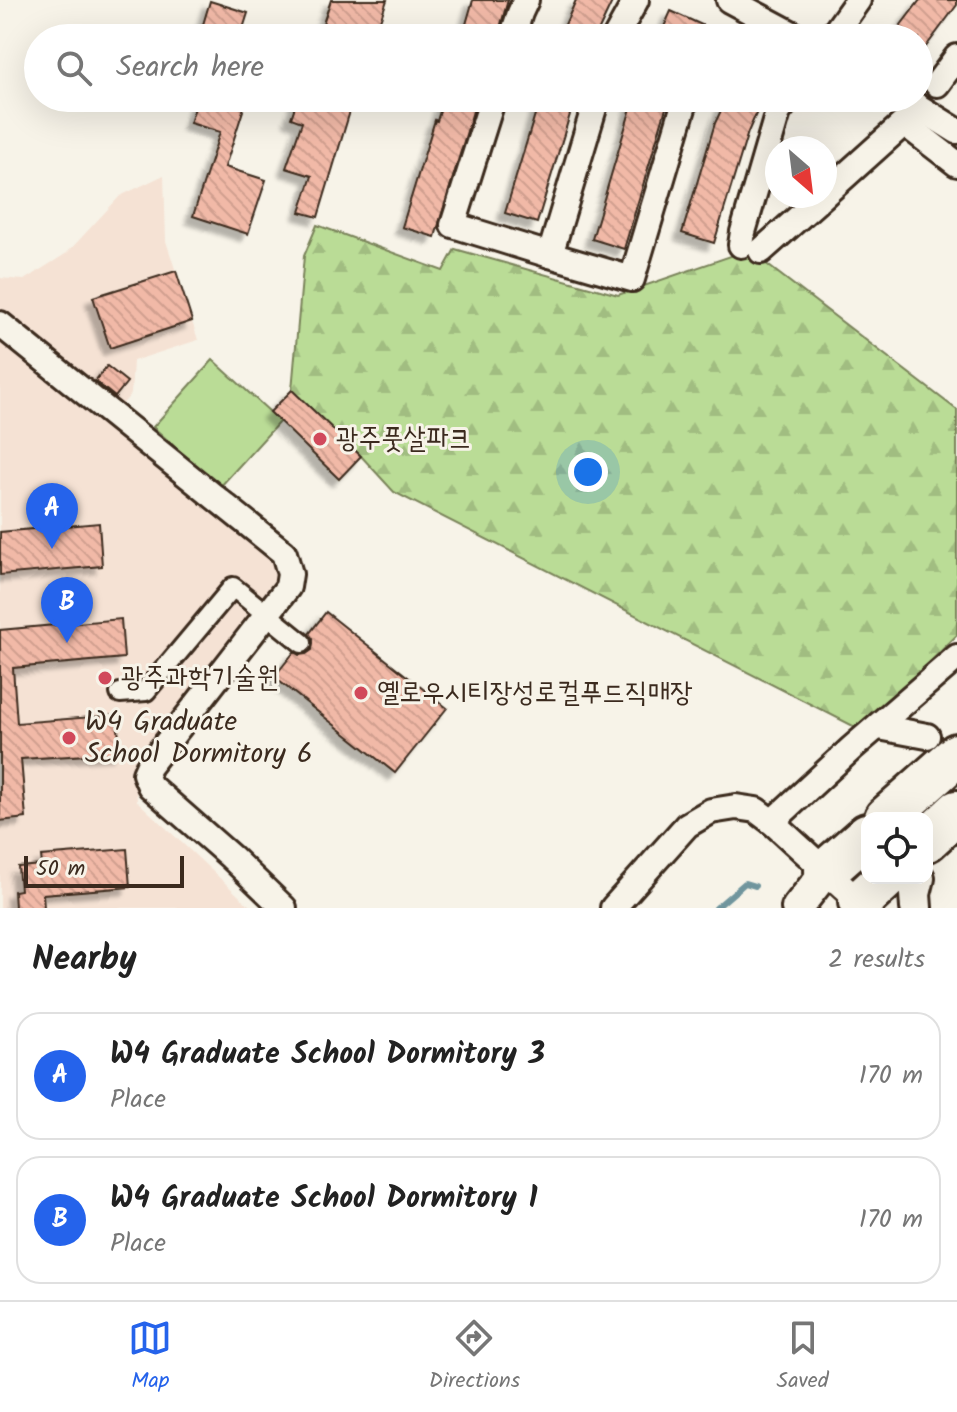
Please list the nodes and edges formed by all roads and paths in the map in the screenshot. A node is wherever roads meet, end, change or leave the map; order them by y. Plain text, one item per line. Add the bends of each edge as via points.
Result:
1 (526, 0) edge
2 (636, 0) edge
3 (729, 0) edge
4 (858, 0) edge
5 (516, 24) edge
6 (623, 24) edge
7 (774, 24) edge
8 (841, 24) edge
9 (957, 57) edge
10 (937, 84) dead end
11 (489, 112) edge
12 (593, 112) edge
13 (682, 112) edge
14 (778, 112) edge
15 (926, 112) edge
16 (957, 131) edge
17 (771, 136) edge
18 (765, 157) edge
19 (957, 164) edge
20 (837, 183) edge
21 (806, 208) edge
22 (550, 255) junction
23 (0, 324) edge
24 (266, 614) junction
25 (302, 643) dead end
26 (957, 657) edge
27 (120, 693) dead end
28 (879, 727) junction
29 (942, 746) edge
30 (891, 812) edge
31 (772, 822) junction
32 (861, 840) edge
33 (826, 871) junction
34 (918, 884) edge
35 (867, 899) edge
36 (284, 908) edge
37 (613, 908) edge
38 (797, 908) edge
39 (916, 908) edge

1 - 5 street
2 - 6 street
3 - 7 street
4 - 8 street
9 - 10 street
11 - 22 street via 453,225
12 - 22 street
13 - 22 street via 632,279
14 - 17 street
15 - 16 street
18 - 21 street via 743,232 751,248
19 - 20 street via 904,123
23 - 24 street via 280,547 290,580
24 - 25 street
24 - 27 street via 233,587 146,691
24 - 36 street via 145,774 150,786
26 - 28 street
28 - 29 street
28 - 31 street
29 - 30 highway
31 - 33 street
31 - 37 street via 756,810 711,811 687,825
32 - 33 highway
33 - 35 street
33 - 38 street
34 - 39 street

